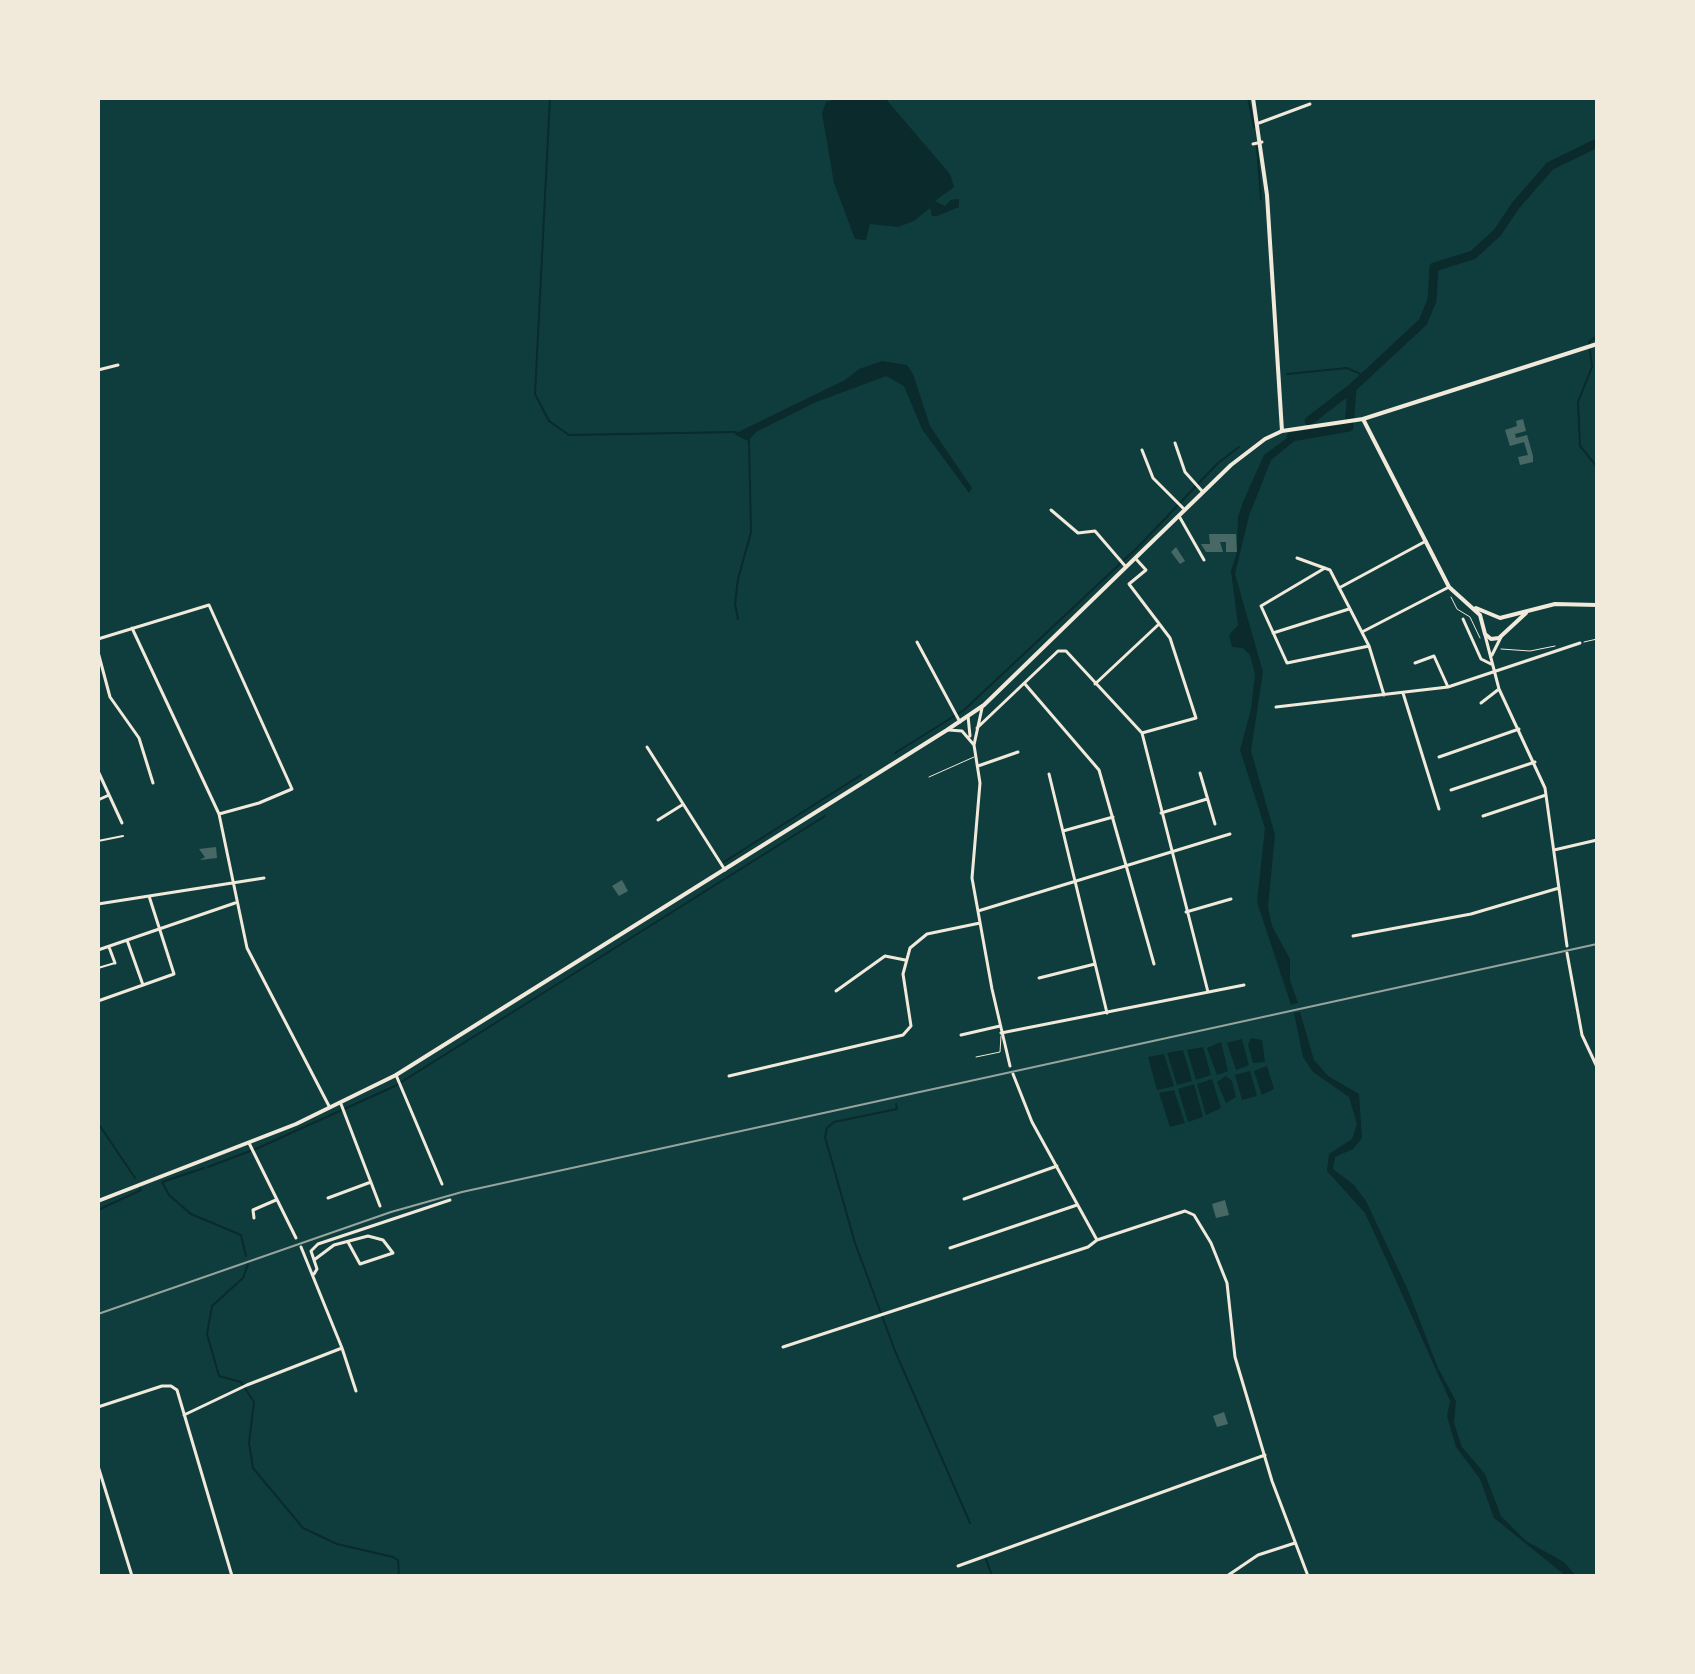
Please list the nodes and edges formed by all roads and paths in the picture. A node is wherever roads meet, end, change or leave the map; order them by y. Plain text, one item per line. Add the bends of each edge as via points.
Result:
1 (1253, 98) edge
2 (1310, 104) dead end
3 (1259, 123) junction
4 (1262, 142) junction
5 (1253, 144) dead end
6 (1592, 346) edge
7 (118, 365) dead end
8 (98, 370) edge
9 (1363, 419) junction
10 (1282, 431) junction
11 (1175, 443) dead end
12 (1142, 450) dead end
13 (1204, 492) junction
14 (1181, 505) junction
15 (1051, 510) dead end
16 (1179, 516) junction
17 (1426, 541) junction
18 (1297, 558) dead end
19 (1137, 560) junction
20 (1204, 560) dead end
21 (1124, 565) junction
22 (1325, 568) junction
23 (1449, 587) junction
24 (1339, 588) junction
25 (1597, 605) edge
26 (1469, 606) junction
27 (1349, 609) junction
28 (1526, 613) junction
29 (1499, 618) junction
30 (1463, 619) dead end
31 (1158, 625) junction
32 (132, 628) junction
33 (1484, 630) junction
34 (1362, 632) junction
35 (1272, 633) junction
36 (1503, 635) junction
37 (98, 639) edge
38 (1597, 639) edge
39 (917, 642) dead end
40 (1580, 643) joint
41 (1369, 646) junction
42 (1558, 647) dead end
43 (1498, 649) dead end
44 (98, 652) edge
45 (1492, 655) junction
46 (1415, 663) dead end
47 (1492, 664) junction
48 (1494, 672) junction
49 (1023, 682) junction
50 (1095, 684) junction
51 (1448, 687) junction
52 (1499, 689) junction
53 (1403, 693) junction
54 (1384, 695) junction
55 (1481, 703) dead end
56 (984, 705) junction
57 (1276, 707) dead end
58 (968, 716) junction
59 (957, 717) junction
60 (977, 728) junction
61 (1519, 729) junction
62 (947, 730) junction
63 (1142, 733) junction
64 (973, 743) junction
65 (647, 747) dead end
66 (1018, 752) dead end
67 (977, 756) junction
68 (1439, 757) dead end
69 (1535, 762) junction
70 (978, 766) junction
71 (98, 771) edge
72 (1200, 773) dead end
73 (1049, 774) dead end
74 (929, 777) dead end
75 (153, 783) dead end
76 (1451, 790) dead end
77 (109, 795) junction
78 (1546, 795) junction
79 (1207, 799) junction
80 (98, 800) edge
81 (682, 805) junction
82 (1439, 809) dead end
83 (1161, 813) junction
84 (219, 814) junction
85 (1114, 816) junction
86 (1483, 816) dead end
87 (658, 820) dead end
88 (122, 823) dead end
89 (1215, 824) dead end
90 (1063, 831) junction
91 (1230, 834) dead end
92 (123, 836) dead end
93 (1597, 840) edge
94 (98, 841) edge
95 (1554, 850) junction
96 (1170, 852) junction
97 (1128, 865) junction
98 (725, 870) junction
99 (264, 878) dead end
100 (232, 881) junction
101 (1074, 882) junction
102 (1559, 888) junction
103 (149, 896) junction
104 (1231, 899) dead end
105 (236, 903) junction
106 (98, 904) edge
107 (978, 911) junction
108 (1186, 912) junction
109 (980, 923) junction
110 (159, 929) junction
111 (1353, 936) dead end
112 (127, 939) junction
113 (109, 946) junction
114 (1567, 946) dead end
115 (99, 948) edge
116 (1567, 953) dead end
117 (905, 960) junction
118 (115, 963) joint
119 (1095, 964) junction
120 (1154, 964) dead end
121 (98, 968) edge
122 (1039, 978) dead end
123 (143, 985) junction
124 (1244, 985) dead end
125 (836, 991) dead end
126 (1208, 992) junction
127 (98, 1001) edge
128 (1107, 1013) junction
129 (1000, 1026) junction
130 (1004, 1033) junction
131 (961, 1035) dead end
132 (976, 1057) dead end
133 (1010, 1066) dead end
134 (1597, 1067) edge
135 (1013, 1074) dead end
136 (729, 1076) dead end
137 (397, 1077) junction
138 (342, 1106) junction
139 (331, 1109) junction
140 (250, 1146) junction
141 (1057, 1166) junction
142 (371, 1182) junction
143 (442, 1184) dead end
144 (328, 1198) dead end
145 (964, 1199) dead end
146 (276, 1200) junction
147 (450, 1200) dead end
148 (98, 1201) edge
149 (1077, 1205) junction
150 (380, 1206) dead end
151 (254, 1218) dead end
152 (296, 1238) dead end
153 (1097, 1240) junction
154 (348, 1242) junction
155 (301, 1247) dead end
156 (950, 1248) dead end
157 (314, 1260) junction
158 (314, 1274) junction
159 (783, 1347) dead end
160 (342, 1348) junction
161 (356, 1391) dead end
162 (98, 1407) edge
163 (184, 1415) junction
164 (1265, 1455) junction
165 (98, 1466) edge
166 (1297, 1543) junction
167 (958, 1566) dead end
168 (132, 1576) edge
169 (232, 1576) edge
170 (1227, 1576) edge
171 (1308, 1576) edge

1 - 3 main road
2 - 3 street
3 - 4 main road
4 - 5 street
4 - 10 main road
6 - 9 main road
7 - 8 street
9 - 10 main road
9 - 17 main road
10 - 13 main road via 1248,451
11 - 13 street via 1185,472
12 - 14 street via 1153,478
13 - 14 main road
14 - 16 main road
15 - 21 street via 1078,533 1095,531
16 - 19 main road
16 - 20 street
17 - 23 main road
17 - 24 street
18 - 22 street
19 - 21 main road
19 - 31 street via 1146,570 1129,584
21 - 56 main road
22 - 24 street
22 - 35 street via 1261,606
23 - 26 main road
23 - 34 street
24 - 27 street
25 - 28 main road via 1571,602
26 - 29 main road
26 - 33 main road via 1480,615
27 - 34 street
27 - 35 street
28 - 29 main road
28 - 36 main road
29 - 33 main road via 1489,618
29 - 36 main road via 1505,623
30 - 47 street via 1481,659
31 - 50 street
31 - 63 street via 1170,638 1196,718
32 - 37 street
32 - 84 street
32 - 84 street via 209,605 292,789
33 - 36 main road via 1495,639
33 - 45 street
34 - 41 street
35 - 41 street via 1287,663
36 - 45 street
38 - 40 path
39 - 59 street
40 - 48 street
41 - 54 street
42 - 43 path
44 - 75 street via 110,697 139,738
45 - 47 street
46 - 51 street via 1434,656
47 - 48 street
48 - 51 street
48 - 52 street
49 - 50 street via 1058,651 1066,651
49 - 60 street
49 - 85 street via 1095,763
50 - 63 street
51 - 53 street
52 - 55 street
52 - 61 street
53 - 54 street
53 - 82 street
54 - 57 street
56 - 58 main road
56 - 60 street
58 - 59 main road
58 - 60 street
58 - 64 street
59 - 62 main road
60 - 64 street
61 - 68 street
61 - 69 street
62 - 64 street via 962,731
62 - 98 main road
63 - 83 street
64 - 67 street
65 - 81 street
66 - 70 street
67 - 70 street
67 - 74 lane
69 - 76 street
69 - 78 street
70 - 107 street via 972,878
71 - 77 street
72 - 79 street
73 - 90 street
77 - 80 street
77 - 88 street
78 - 86 street
78 - 95 street
79 - 83 street
79 - 89 street
81 - 87 street
81 - 98 street
83 - 96 street
84 - 100 street
85 - 90 street
85 - 97 street
90 - 101 street
91 - 96 street
92 - 94 street
93 - 95 street
95 - 102 street
96 - 97 street
96 - 108 street
97 - 101 street
97 - 120 street
98 - 137 main road
99 - 100 street
100 - 103 street
100 - 105 street
101 - 107 street
101 - 119 street
102 - 111 street via 1471,914
102 - 114 street
103 - 106 street
103 - 110 street
104 - 108 street
105 - 110 street
105 - 139 street via 247,948
107 - 109 street
108 - 126 street
109 - 117 street via 927,934
109 - 129 street
110 - 112 street
110 - 123 street via 174,974
112 - 113 street
112 - 123 street
113 - 115 street
113 - 118 street
116 - 134 street via 1582,1035
117 - 125 street via 885,956
117 - 136 street via 903,989 911,1026 903,1035
118 - 121 street
119 - 122 street
119 - 128 street
123 - 127 street
124 - 126 street
126 - 128 street
128 - 130 street
129 - 130 street
129 - 131 street
130 - 132 lane via 1000,1052
130 - 133 street
135 - 141 street
137 - 138 main road
137 - 143 street
138 - 139 main road
138 - 142 street
139 - 140 main road
140 - 146 street
140 - 148 main road
141 - 145 street
141 - 149 street
142 - 144 street
142 - 150 street
146 - 151 street via 253,1210
146 - 152 street
147 - 157 street via 318,1244 311,1251
149 - 153 street
149 - 156 street
153 - 159 street
153 - 164 street via 1178,1212 1194,1215 1227,1283 1235,1357
154 - 154 street via 377,1237 393,1253 360,1264
154 - 157 street via 325,1249
155 - 158 street
157 - 158 street
158 - 160 street
160 - 161 street
160 - 163 street
162 - 163 street via 171,1386
163 - 169 street
164 - 166 street
164 - 167 street
165 - 168 street
166 - 170 street via 1258,1555
166 - 171 street

